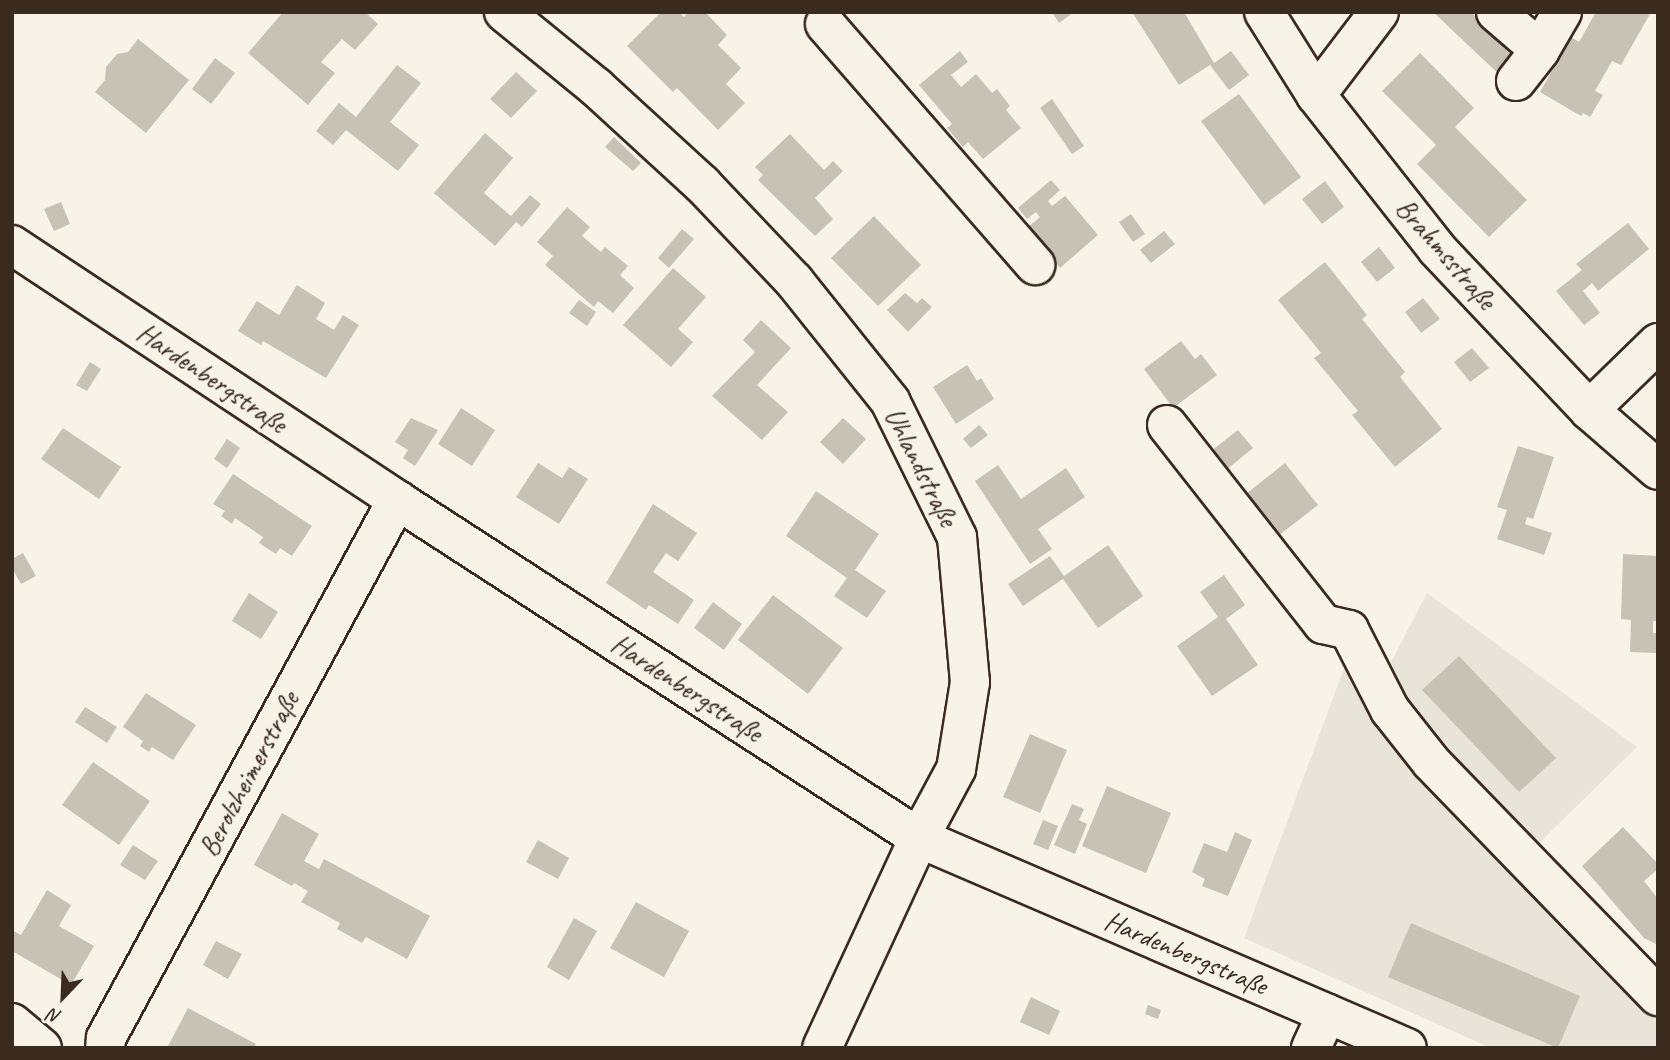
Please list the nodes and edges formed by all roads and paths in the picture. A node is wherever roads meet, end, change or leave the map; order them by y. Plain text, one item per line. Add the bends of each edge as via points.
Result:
1 (504, 12) edge
2 (1264, 12) edge
3 (1379, 12) edge
4 (1496, 12) edge
5 (1562, 12) edge
6 (823, 16) edge
7 (1540, 50) junction
8 (1516, 81) dead end
9 (1316, 95) junction
10 (12, 245) edge
11 (1035, 265) dead end
12 (1658, 343) edge
13 (1589, 411) junction
14 (1167, 425) dead end
15 (1658, 470) edge
16 (397, 500) junction
17 (919, 838) junction
18 (1658, 996) edge
19 (1327, 1013) junction
20 (12, 1023) edge
21 (42, 1048) edge
22 (105, 1048) edge
23 (822, 1048) edge
24 (1311, 1048) edge
25 (1407, 1048) edge

1 - 17 street, Uhlandstraße via 596,87 702,184 794,281 890,401 957,537 971,682 956,769
2 - 9 street, Brahmsstraße
3 - 9 street
4 - 7 street
5 - 7 street
6 - 11 street
7 - 8 street
9 - 13 street, Brahmsstraße via 1437,249
10 - 16 street, Hardenbergstraße
12 - 13 street
13 - 15 street, Brahmsstraße
14 - 18 street via 1323,624 1349,630 1390,710 1431,762
16 - 17 street, Hardenbergstraße
16 - 22 street, Berolzheimerstraße via 106,1038
17 - 19 street, Hardenbergstraße
17 - 23 street, Uhlandstraße
19 - 24 street
19 - 25 street, Hardenbergstraße
20 - 21 street

